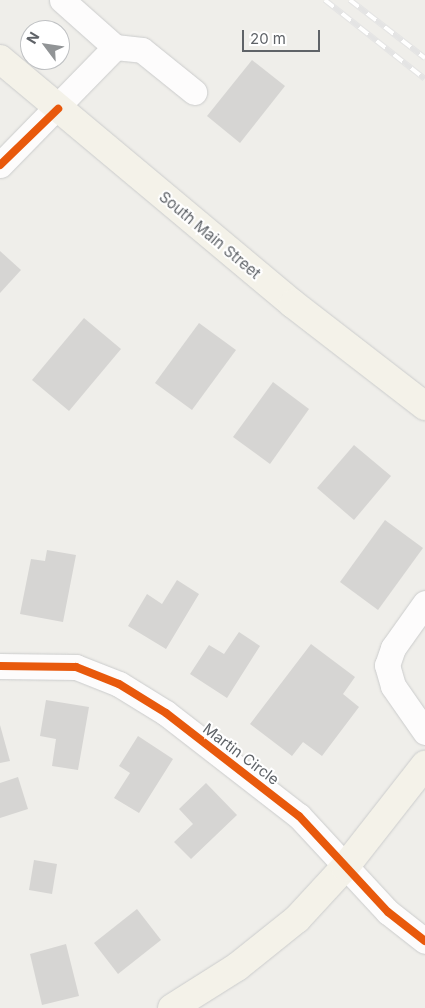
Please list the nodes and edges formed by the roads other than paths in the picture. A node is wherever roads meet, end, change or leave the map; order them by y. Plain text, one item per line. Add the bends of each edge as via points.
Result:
1 (62, 0) edge
2 (115, 47) junction
3 (0, 59) edge
4 (194, 92) dead end
5 (58, 109) junction
6 (0, 165) edge
7 (425, 406) edge
8 (425, 603) edge
9 (0, 666) edge
10 (425, 732) edge
11 (425, 765) edge
12 (345, 867) junction
13 (425, 940) edge
14 (172, 1008) edge

1 - 2 street
2 - 4 street via 142,50
2 - 5 street
3 - 5 main road, South Main Street
5 - 6 street
5 - 7 main road, South Main Street via 293,304
8 - 10 street via 393,648 387,665 393,686
9 - 12 street, Martin Circle via 76,667 119,684 166,713 299,816
11 - 12 main road
12 - 13 street, Martin Circle via 388,912
12 - 14 main road via 297,919 237,967

